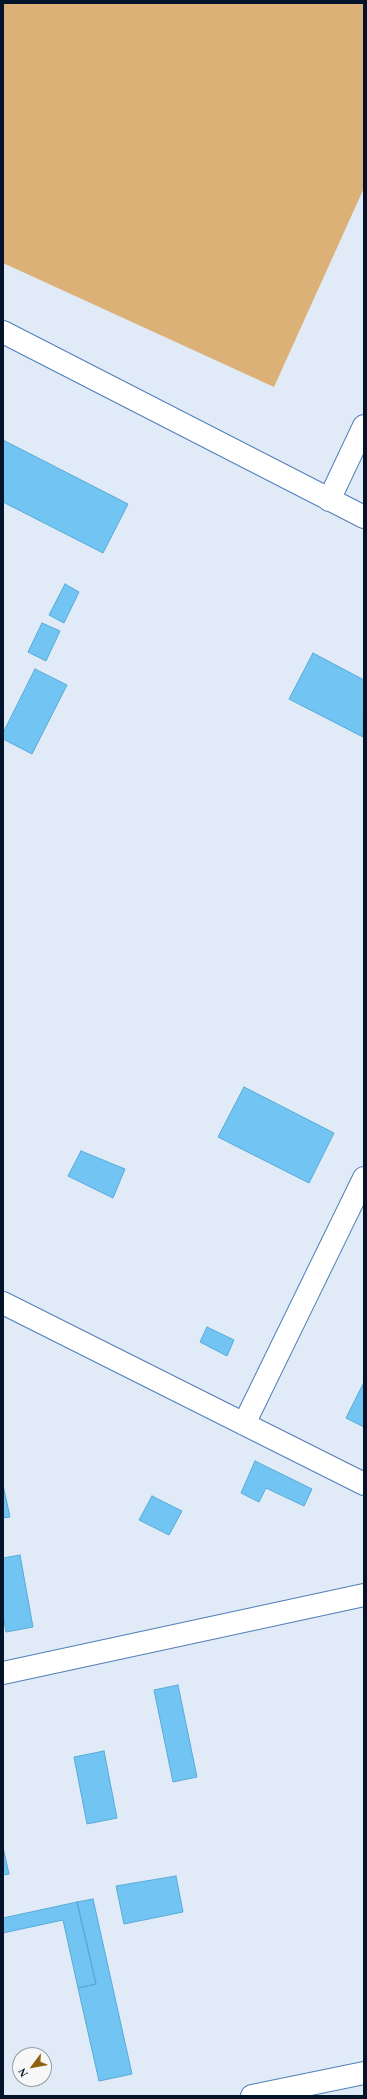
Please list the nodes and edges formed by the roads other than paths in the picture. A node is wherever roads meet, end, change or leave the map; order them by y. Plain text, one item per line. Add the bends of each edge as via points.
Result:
1 (3, 332) edge
2 (364, 426) edge
3 (330, 500) junction
4 (364, 517) edge
5 (364, 1178) edge
6 (3, 1302) edge
7 (244, 1424) junction
8 (364, 1484) edge
9 (364, 1595) edge
10 (3, 1673) edge
11 (364, 2073) edge
12 (252, 2096) edge

1 - 3 street
2 - 3 street
3 - 4 street
5 - 7 street
6 - 7 street
7 - 8 street
9 - 10 street
11 - 12 street

